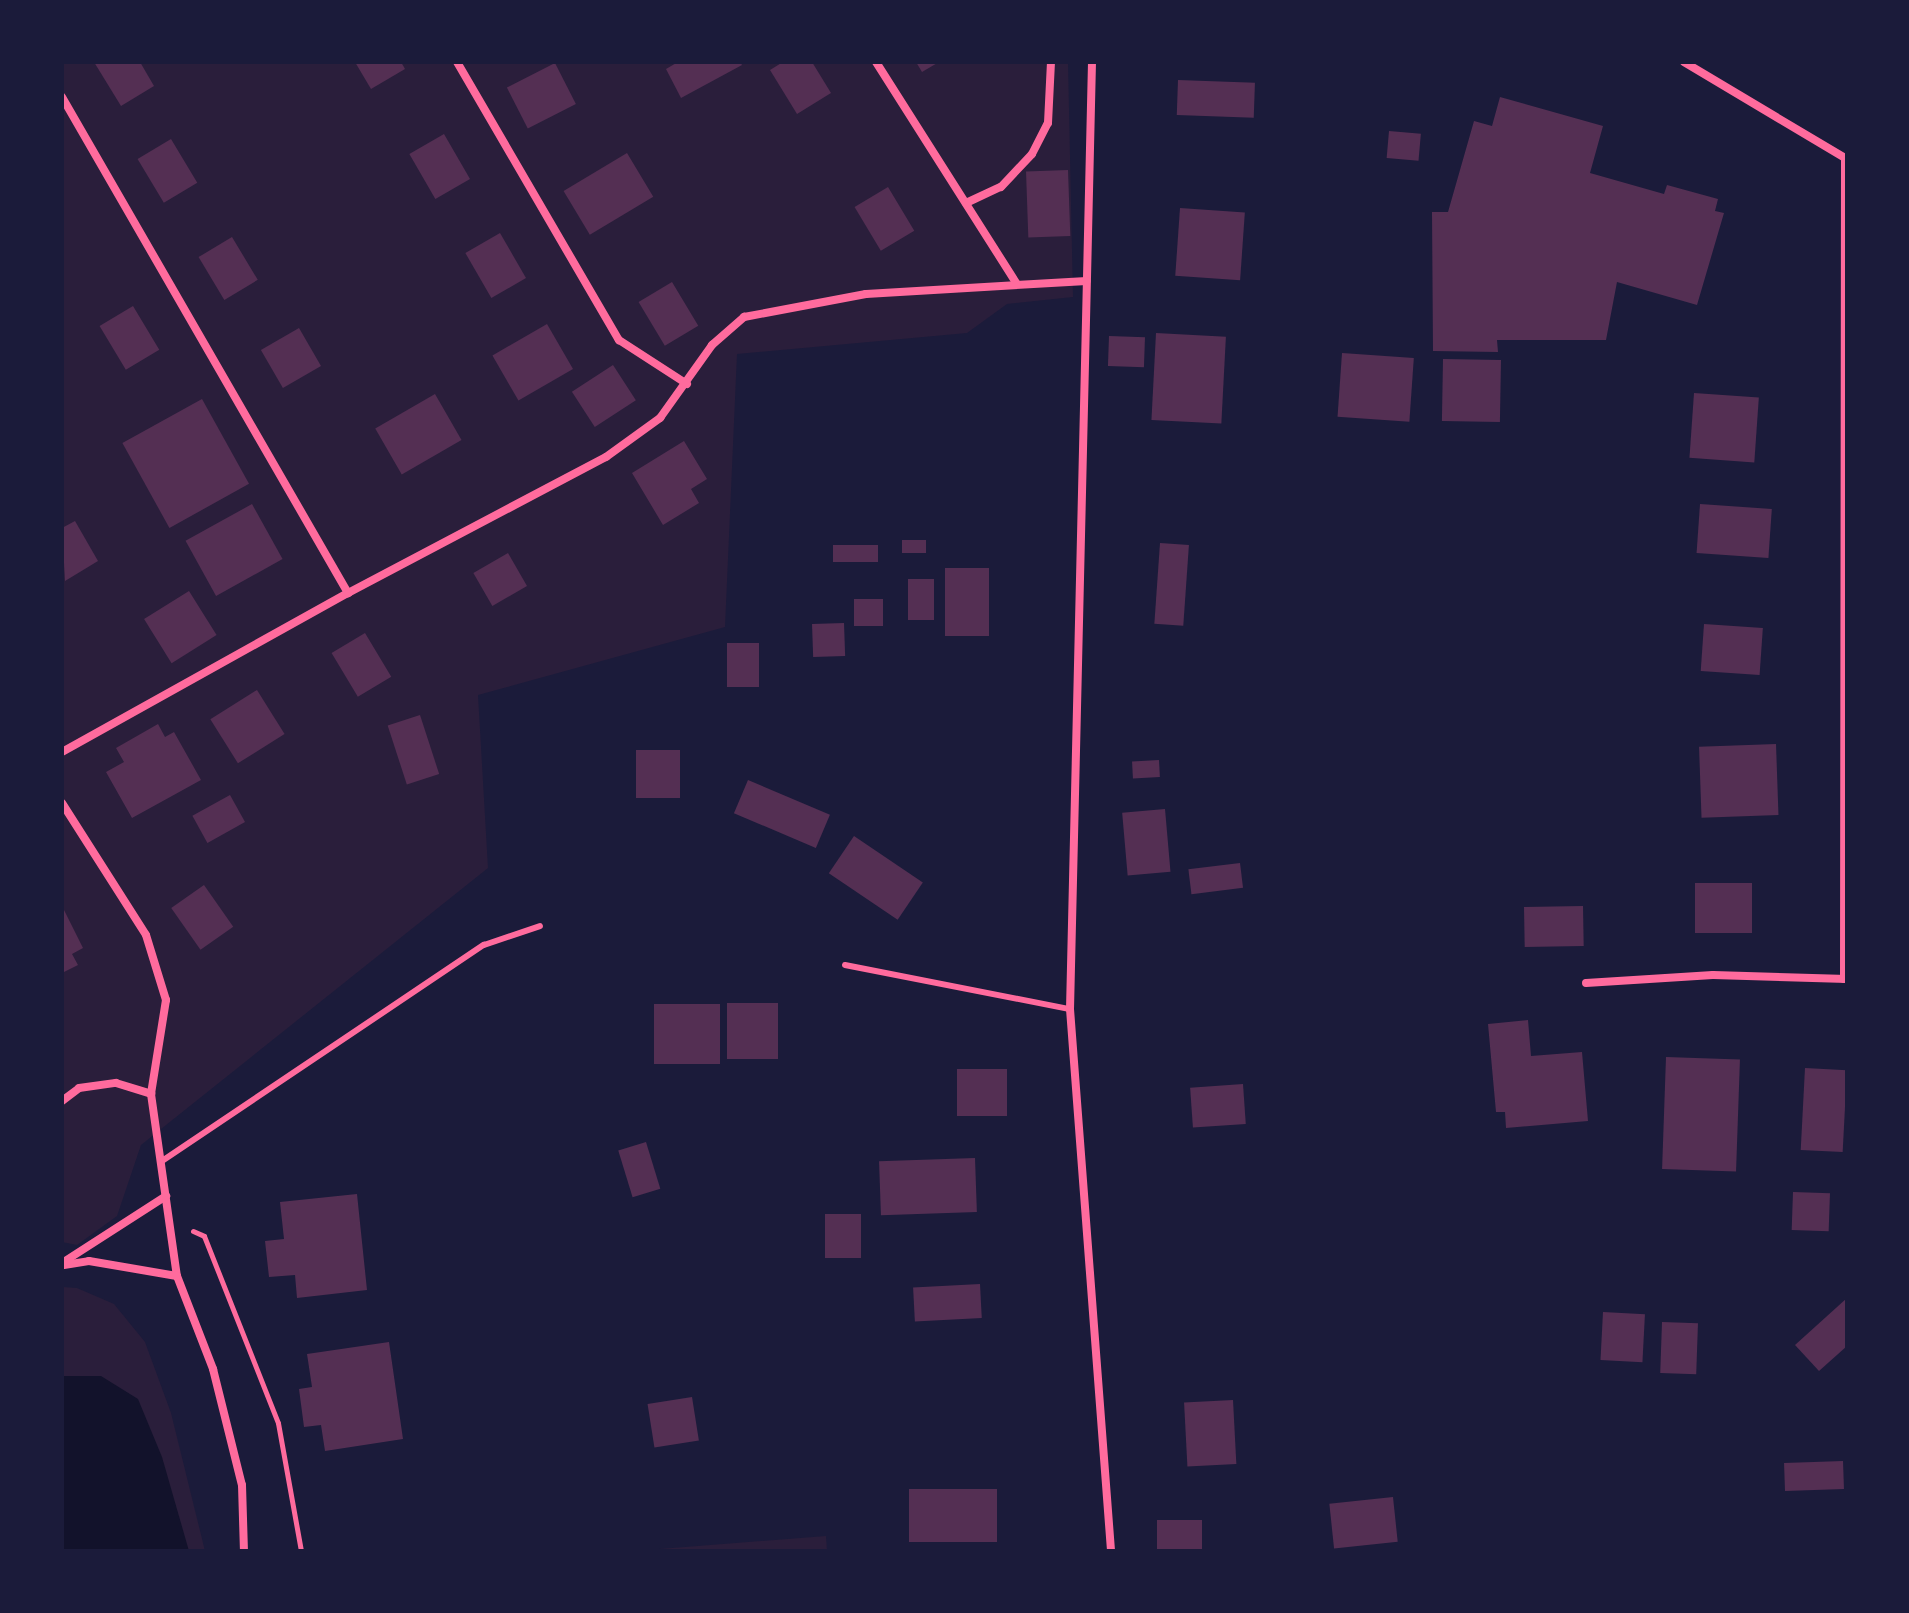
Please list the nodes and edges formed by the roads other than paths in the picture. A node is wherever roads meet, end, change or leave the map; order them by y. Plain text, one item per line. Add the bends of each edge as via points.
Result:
1 (457, 62) edge
2 (876, 62) edge
3 (1051, 62) edge
4 (1092, 62) edge
5 (1684, 62) edge
6 (62, 97) edge
7 (1846, 158) edge
8 (966, 203) junction
9 (1087, 281) junction
10 (1017, 284) junction
11 (687, 384) junction
12 (348, 593) junction
13 (62, 752) edge
14 (62, 803) edge
15 (540, 926) dead end
16 (845, 965) dead end
17 (1845, 979) edge
18 (1586, 983) dead end
19 (1070, 1009) junction
20 (151, 1094) junction
21 (62, 1101) edge
22 (162, 1161) junction
23 (166, 1196) junction
24 (62, 1264) edge
25 (177, 1276) junction
26 (244, 1551) edge
27 (1111, 1551) edge

1 - 11 street via 619,340
2 - 8 street
3 - 8 street via 1048,123 1032,154 1001,187
4 - 9 street
5 - 7 street
6 - 12 street
7 - 17 street
8 - 10 street
9 - 10 street
9 - 19 street
10 - 11 street via 866,294 744,317 712,345
11 - 12 street via 660,418 606,457
12 - 13 street
14 - 20 street via 146,935 166,1000
15 - 22 lane via 484,945
16 - 19 lane
17 - 18 street via 1713,975
19 - 27 street
20 - 21 street via 116,1083 79,1088
20 - 22 street
22 - 23 street
23 - 24 street
23 - 25 street
24 - 25 street via 89,1261
25 - 26 street via 213,1369 242,1485

